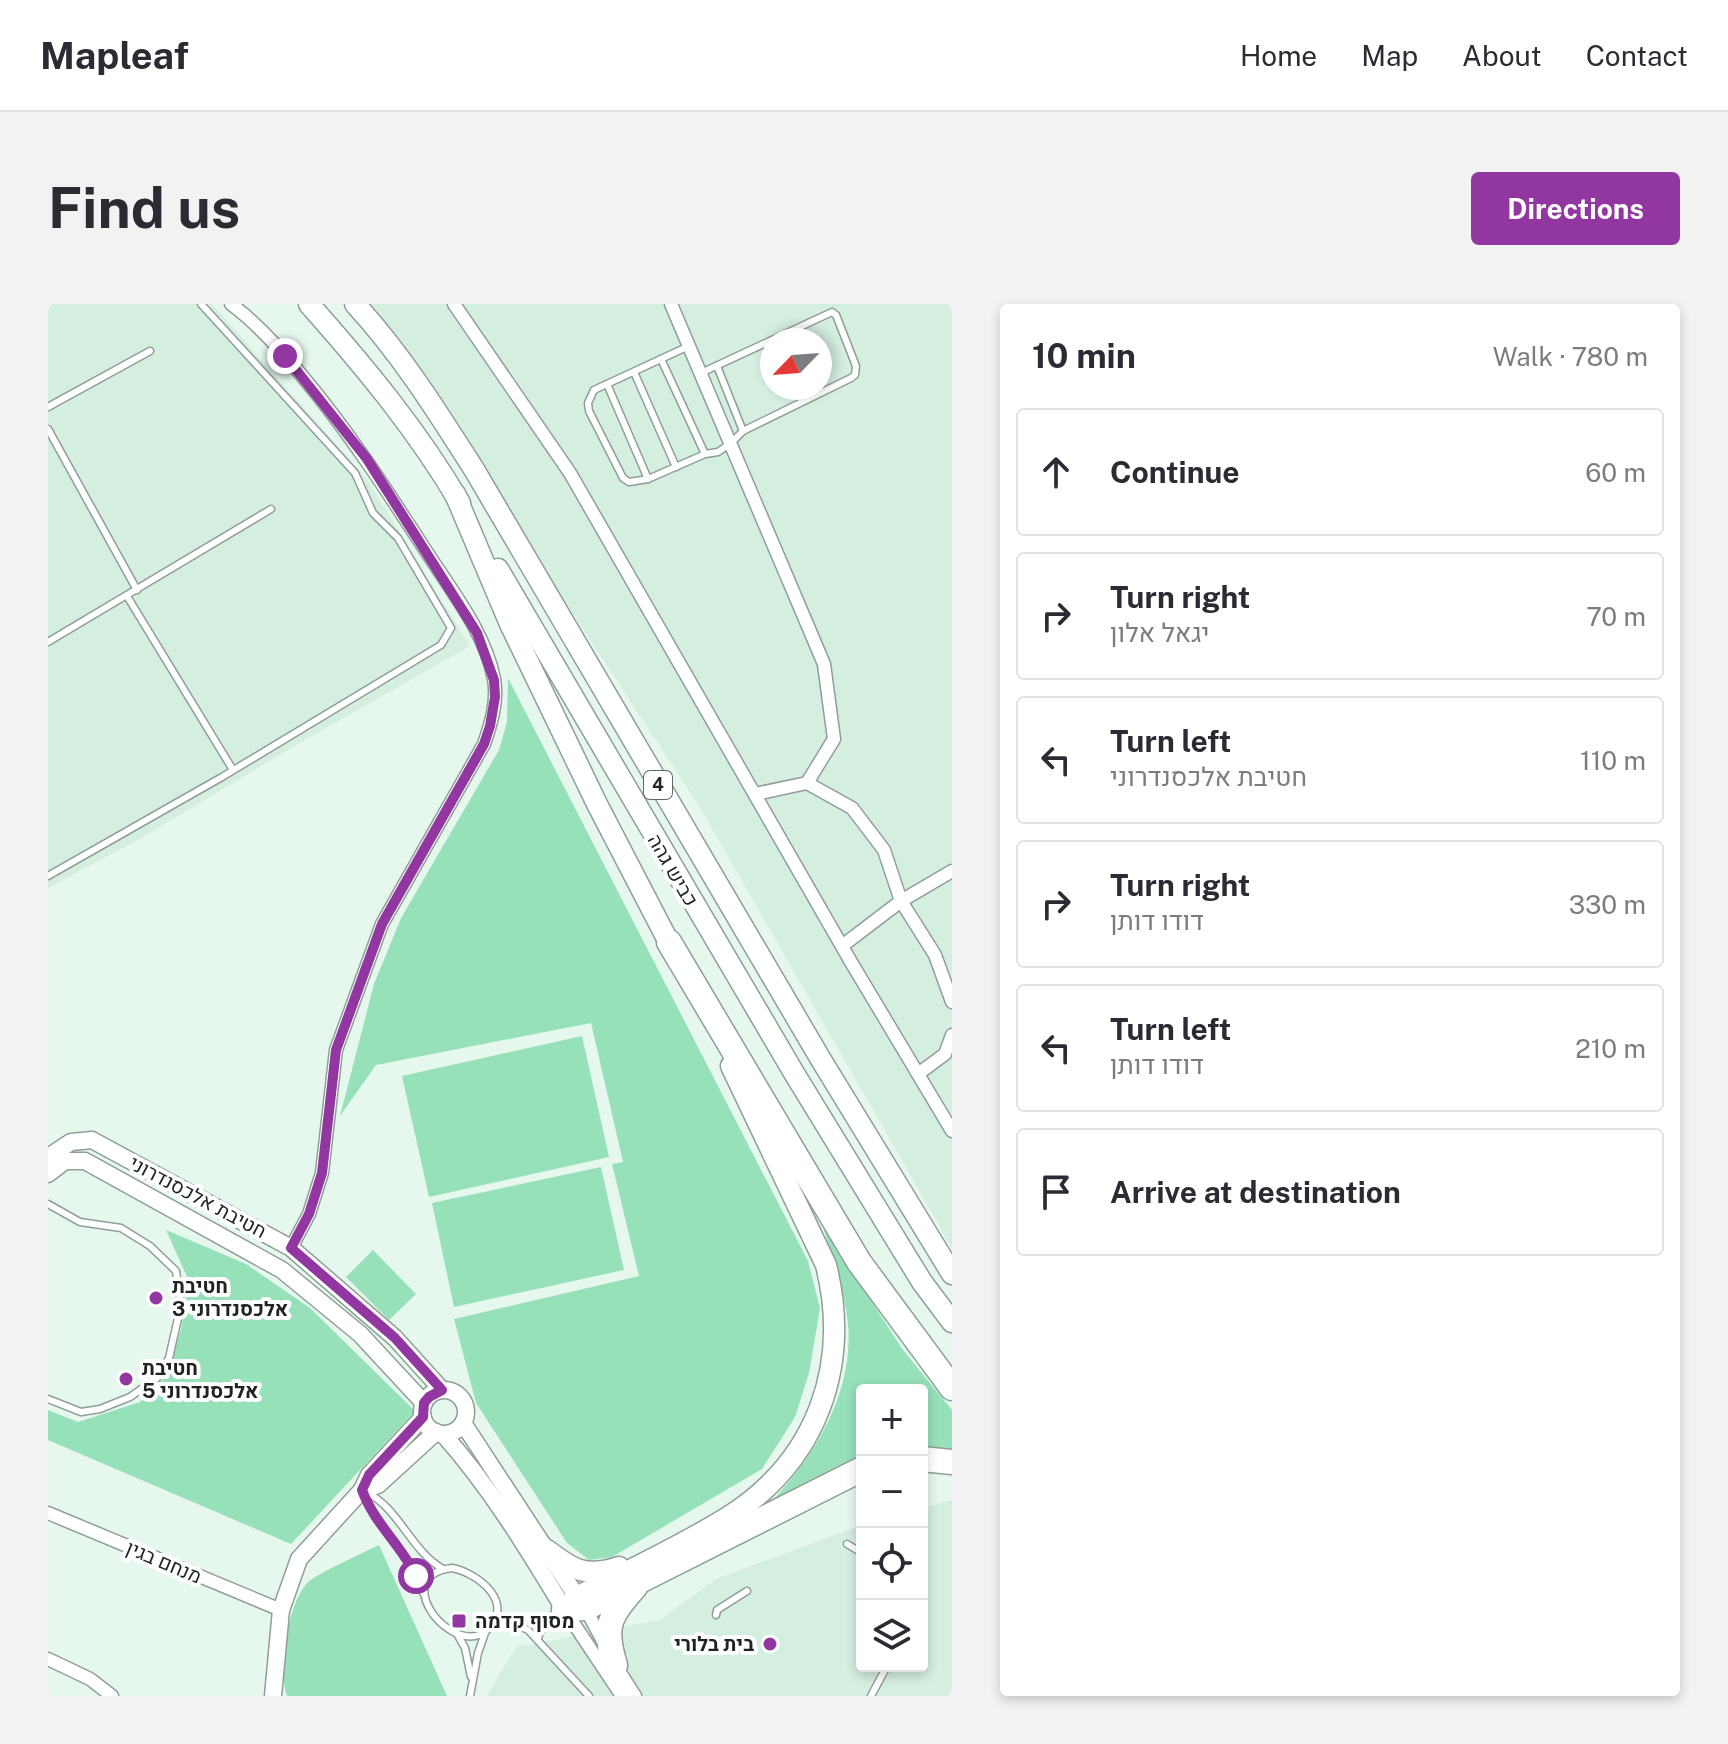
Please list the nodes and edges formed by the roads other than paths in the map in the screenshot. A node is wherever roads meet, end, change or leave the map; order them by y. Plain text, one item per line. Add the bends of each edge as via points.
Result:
1 (201, 304) edge
2 (231, 304) edge
3 (309, 304) edge
4 (355, 304) edge
5 (454, 304) edge
6 (671, 304) edge
7 (689, 346) junction
8 (150, 351) dead end
9 (661, 359) junction
10 (717, 366) junction
11 (634, 372) junction
12 (701, 373) junction
13 (607, 384) junction
14 (48, 407) edge
15 (48, 429) edge
16 (743, 431) junction
17 (731, 443) junction
18 (705, 454) junction
19 (676, 467) junction
20 (648, 479) junction
21 (455, 494) junction
22 (271, 509) dead end
23 (137, 590) junction
24 (127, 596) junction
25 (48, 642) edge
26 (233, 770) junction
27 (807, 783) junction
28 (755, 794) junction
29 (952, 871) edge
30 (48, 876) edge
31 (901, 901) junction
32 (669, 942) junction
33 (842, 946) junction
34 (952, 1002) edge
35 (952, 1035) edge
36 (918, 1074) junction
37 (952, 1131) edge
38 (48, 1157) edge
39 (48, 1174) edge
40 (48, 1204) edge
41 (291, 1248) junction
42 (952, 1274) edge
43 (952, 1322) edge
44 (952, 1388) edge
45 (442, 1390) junction
46 (48, 1399) edge
47 (424, 1410) junction
48 (463, 1423) junction
49 (440, 1433) junction
50 (928, 1460) edge
51 (952, 1462) edge
52 (856, 1472) edge
53 (362, 1490) junction
54 (48, 1513) edge
55 (847, 1544) dead end
56 (856, 1549) edge
57 (547, 1550) junction
58 (657, 1555) junction
59 (443, 1569) junction
60 (639, 1583) junction
61 (747, 1591) dead end
62 (424, 1596) junction
63 (576, 1605) junction
64 (281, 1610) junction
65 (716, 1615) dead end
66 (489, 1628) junction
67 (455, 1631) junction
68 (538, 1638) junction
69 (48, 1659) edge
70 (615, 1665) junction
71 (884, 1672) edge
72 (471, 1692) edge
73 (112, 1696) edge
74 (273, 1696) edge
75 (589, 1696) edge
76 (622, 1696) edge
77 (635, 1696) edge
78 (871, 1696) edge

1 - 26 lane via 355,473 373,513 398,538 451,628 441,645
2 - 41 street via 285,356 367,459 477,633 494,680 484,744 382,924 336,1050 322,1173
3 - 21 highway, כביש גהה / 4 via 366,368
4 - 42 highway, כביש גהה / 4 via 425,393 475,471 811,1045
5 - 28 street via 570,473
6 - 7 street
7 - 9 lane
7 - 12 street
8 - 14 lane
9 - 11 lane
9 - 18 lane
10 - 12 lane
10 - 16 lane
10 - 16 lane via 828,313 836,315 855,375
11 - 13 lane
11 - 19 lane
12 - 17 street
13 - 20 lane
13 - 20 lane via 590,395 589,411 623,478 635,483
15 - 23 lane
16 - 17 lane
17 - 18 lane
17 - 27 street via 824,664 834,739
18 - 19 lane
19 - 20 lane
21 - 32 highway via 529,664
21 - 43 highway, כביש גהה / 4 via 794,1073
22 - 23 lane
23 - 24 lane
24 - 25 lane
24 - 26 lane
26 - 30 lane
27 - 28 street
27 - 31 street via 852,808 884,850
28 - 33 street
29 - 31 street
31 - 33 street
31 - 34 street via 935,955
32 - 44 highway via 859,1262
32 - 58 highway via 815,1239 833,1292 834,1328 823,1402 797,1454 730,1516
33 - 36 street
35 - 36 street via 945,1054
36 - 37 street
38 - 41 street, חטיבת אלכסנדרוני via 71,1142 92,1140
39 - 47 street, חטיבת אלכסנדרוני via 65,1161 85,1161 282,1270 360,1334
40 - 46 lane via 80,1222 121,1228 150,1246 176,1271 181,1305 169,1358 157,1378 100,1409 81,1412
41 - 45 street, חטיבת אלכסנדרוני via 395,1338
45 - 47 street
45 - 48 street via 462,1399
47 - 49 street via 430,1429
47 - 53 street
48 - 49 street via 456,1431
48 - 57 street
49 - 53 street via 378,1485
49 - 63 street
50 - 51 highway
52 - 60 highway
53 - 59 lane via 378,1499
53 - 62 lane via 410,1564
53 - 64 street via 299,1559
54 - 64 street, מנחם בגין
55 - 56 lane
57 - 58 highway via 591,1573
57 - 63 street
58 - 63 highway
59 - 62 lane via 429,1579
59 - 66 lane via 461,1570 493,1594 497,1610
60 - 63 highway
60 - 70 highway via 608,1625
61 - 65 lane
62 - 67 lane via 429,1612
63 - 68 lane via 544,1621
63 - 70 street
63 - 76 street
64 - 74 street
66 - 67 lane via 471,1636
66 - 68 lane via 517,1624
66 - 72 lane
67 - 72 lane via 468,1658
68 - 75 lane
69 - 73 street
70 - 77 street
71 - 78 lane

